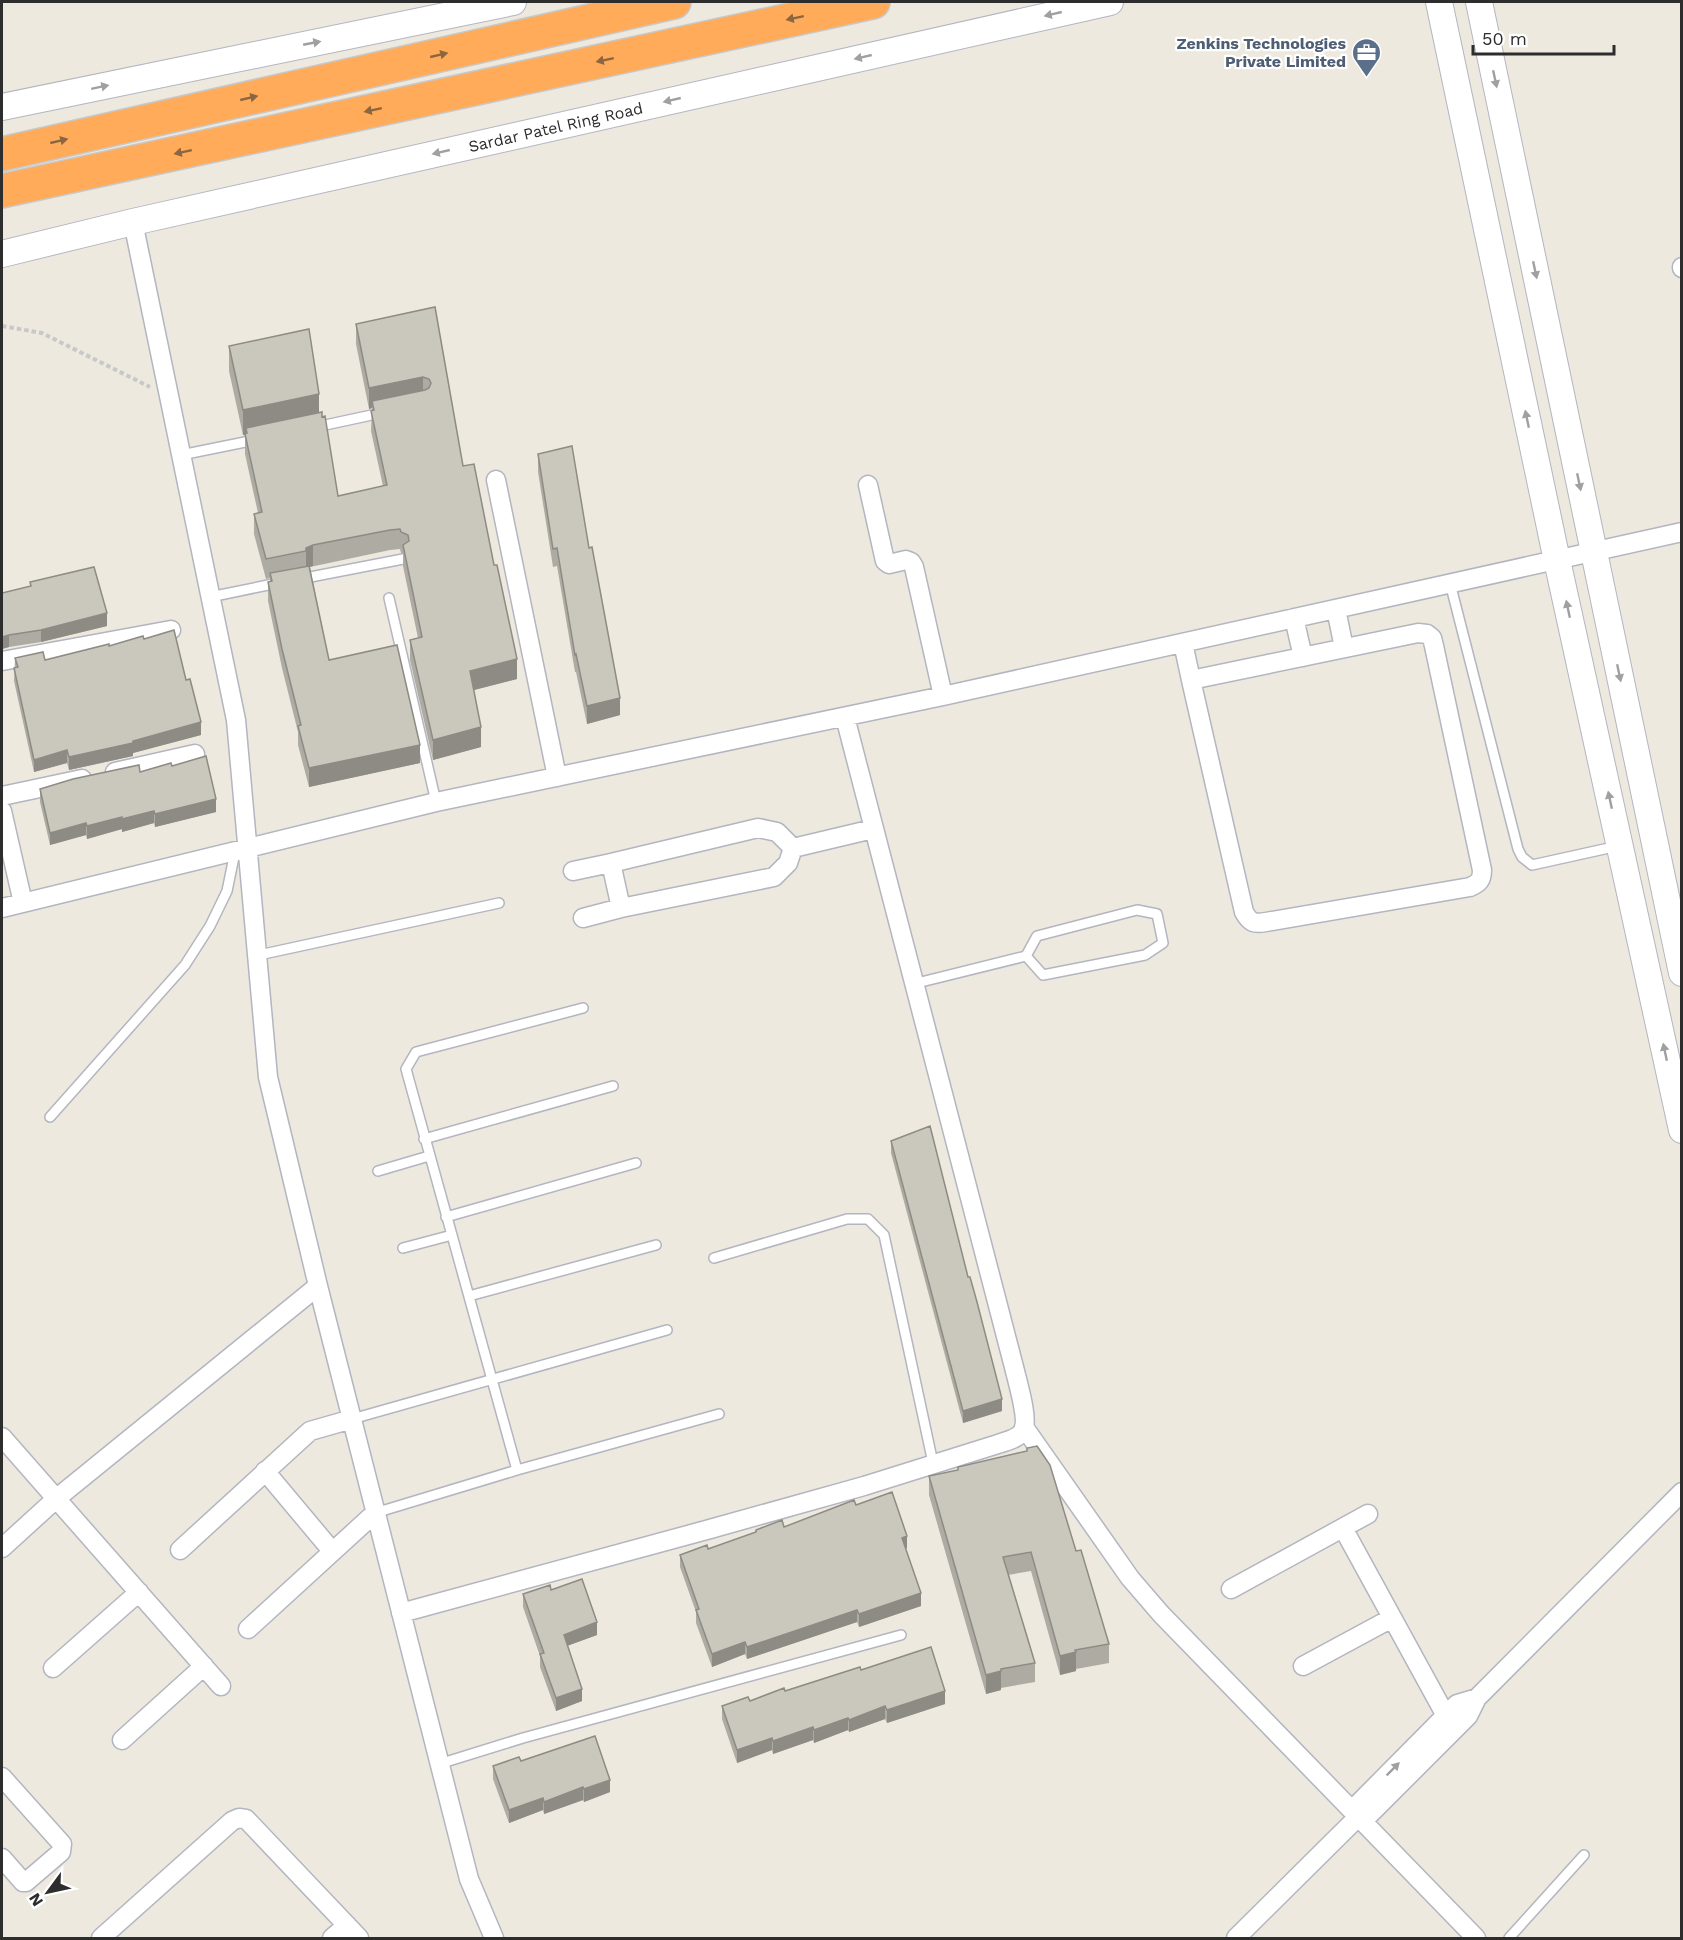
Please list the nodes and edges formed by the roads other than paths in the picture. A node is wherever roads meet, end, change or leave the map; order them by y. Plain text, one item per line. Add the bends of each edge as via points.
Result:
1 (513, 2) edge
2 (674, 2) edge
3 (873, 2) edge
4 (1110, 2) edge
5 (1439, 2) edge
6 (1479, 2) edge
7 (2, 107) edge
8 (2, 154) edge
9 (2, 191) edge
10 (133, 222) junction
11 (2, 254) edge
12 (391, 411) edge
13 (302, 430) edge
14 (269, 437) edge
15 (181, 455) junction
16 (496, 480) dead end
17 (868, 485) dead end
18 (1682, 532) edge
19 (1594, 552) junction
20 (403, 559) edge
21 (1557, 559) junction
22 (1450, 583) junction
23 (210, 597) junction
24 (388, 598) dead end
25 (1336, 609) junction
26 (1294, 618) junction
27 (171, 630) edge
28 (1183, 643) junction
29 (1344, 648) junction
30 (1303, 657) junction
31 (2, 661) edge
32 (1191, 680) junction
33 (943, 696) junction
34 (845, 717) junction
35 (195, 754) dead end
36 (558, 777) junction
37 (2, 796) edge
38 (436, 802) junction
39 (2, 811) edge
40 (873, 829) junction
41 (1620, 845) junction
42 (793, 848) junction
43 (242, 850) junction
44 (611, 863) junction
45 (573, 871) dead end
46 (23, 903) junction
47 (499, 903) dead end
48 (2, 908) edge
49 (621, 908) junction
50 (583, 918) dead end
51 (259, 956) junction
52 (1026, 956) junction
53 (1680, 962) edge
54 (913, 984) junction
55 (583, 1008) dead end
56 (613, 1086) dead end
57 (51, 1117) dead end
58 (1682, 1130) edge
59 (424, 1139) junction
60 (429, 1156) junction
61 (636, 1163) dead end
62 (378, 1171) dead end
63 (446, 1217) junction
64 (452, 1235) junction
65 (656, 1245) dead end
66 (403, 1248) dead end
67 (714, 1258) dead end
68 (318, 1286) junction
69 (469, 1296) junction
70 (667, 1330) dead end
71 (493, 1380) junction
72 (718, 1414) dead end
73 (352, 1419) junction
74 (1024, 1427) junction
75 (2, 1437) edge
76 (933, 1463) junction
77 (517, 1470) junction
78 (265, 1471) junction
79 (1682, 1492) edge
80 (57, 1498) junction
81 (375, 1513) junction
82 (1368, 1514) dead end
83 (1342, 1528) junction
84 (2, 1548) edge
85 (180, 1550) dead end
86 (333, 1551) junction
87 (1231, 1589) dead end
88 (139, 1592) junction
89 (401, 1613) junction
90 (1392, 1617) junction
91 (248, 1629) dead end
92 (901, 1635) dead end
93 (204, 1666) junction
94 (1303, 1666) dead end
95 (53, 1668) dead end
96 (221, 1686) dead end
97 (1477, 1698) junction
98 (1446, 1716) junction
99 (122, 1740) dead end
100 (439, 1764) junction
101 (2, 1777) edge
102 (1358, 1816) junction
103 (1584, 1856) dead end
104 (2, 1858) edge
105 (353, 1932) edge
106 (101, 1938) edge
107 (332, 1938) edge
108 (494, 1938) edge
109 (1236, 1938) edge
110 (1476, 1938) edge
111 (1509, 1938) edge

7 -> 1 street
8 -> 2 highway
3 -> 9 highway
4 -> 10 street, Sardar Patel Ring Road
21 -> 5 street
6 -> 19 street
10 - 11 street, Sardar Patel Ring Road
10 - 15 street
12 - 13 lane
14 - 15 lane
15 - 23 street
16 - 36 street
17 - 33 street via 885,561 890,564 906,560 914,567
18 - 19 street
19 - 21 street
19 -> 53 street
20 - 23 lane
21 - 22 street
41 -> 21 street
22 - 25 street
22 - 41 lane via 1522,857 1532,865
23 - 43 street via 236,720
24 - 38 lane
25 - 26 street
25 - 29 street
26 - 28 street
26 - 30 street
27 - 31 street
28 - 32 street
28 - 33 street
29 - 30 street
29 - 32 street via 1418,633 1432,638 1482,870 1479,883 1255,924 1249,920
30 - 32 street
33 - 34 street
34 - 36 street
34 - 40 street
35 - 37 street
36 - 38 street
38 - 43 street
39 - 46 street
40 - 42 street
40 - 54 street
58 -> 41 street
42 - 44 street via 777,832 758,828
42 - 49 street via 788,863 774,877
43 - 46 street
43 - 51 street
43 - 57 lane via 210,926 185,965
44 - 45 street
44 - 49 street
46 - 48 street
47 - 51 lane
49 - 50 street
51 - 68 street via 268,1077
52 - 52 lane via 1043,975 1145,955 1163,943 1157,914 1137,910 1036,936
52 - 54 lane
54 - 74 street via 1015,1371
55 - 59 lane via 416,1052 406,1069
56 - 59 lane
59 - 60 lane
60 - 62 lane
60 - 63 lane
61 - 63 lane
63 - 64 lane
64 - 66 lane
64 - 69 lane
65 - 69 lane
67 - 76 lane via 847,1219 868,1219 884,1235
68 - 73 street
68 - 80 street
69 - 71 lane
70 - 71 lane
71 - 73 lane
71 - 77 lane
72 - 77 lane
73 - 78 street via 310,1431
73 - 81 street
74 - 76 street via 1017,1437
74 - 102 street via 1130,1578
75 - 80 street
76 - 89 street via 710,1530
77 - 81 lane
78 - 85 street
78 - 86 street
79 - 97 street
80 - 84 street
80 - 88 street
81 - 86 street
81 - 89 street
82 - 83 street
83 - 87 street
83 - 90 street
86 - 91 street
88 - 93 street
88 - 95 street
89 - 100 street
90 - 94 street
90 - 98 street
92 - 100 lane
93 - 96 street
93 - 99 street
97 - 98 street via 1457,1704
97 - 102 street via 1468,1716
102 -> 98 street
100 - 108 street via 469,1880
101 - 104 street via 63,1848 26,1882
102 - 109 street
102 - 110 street
103 - 111 lane
105 - 106 street via 246,1819 240,1818
105 - 107 street

